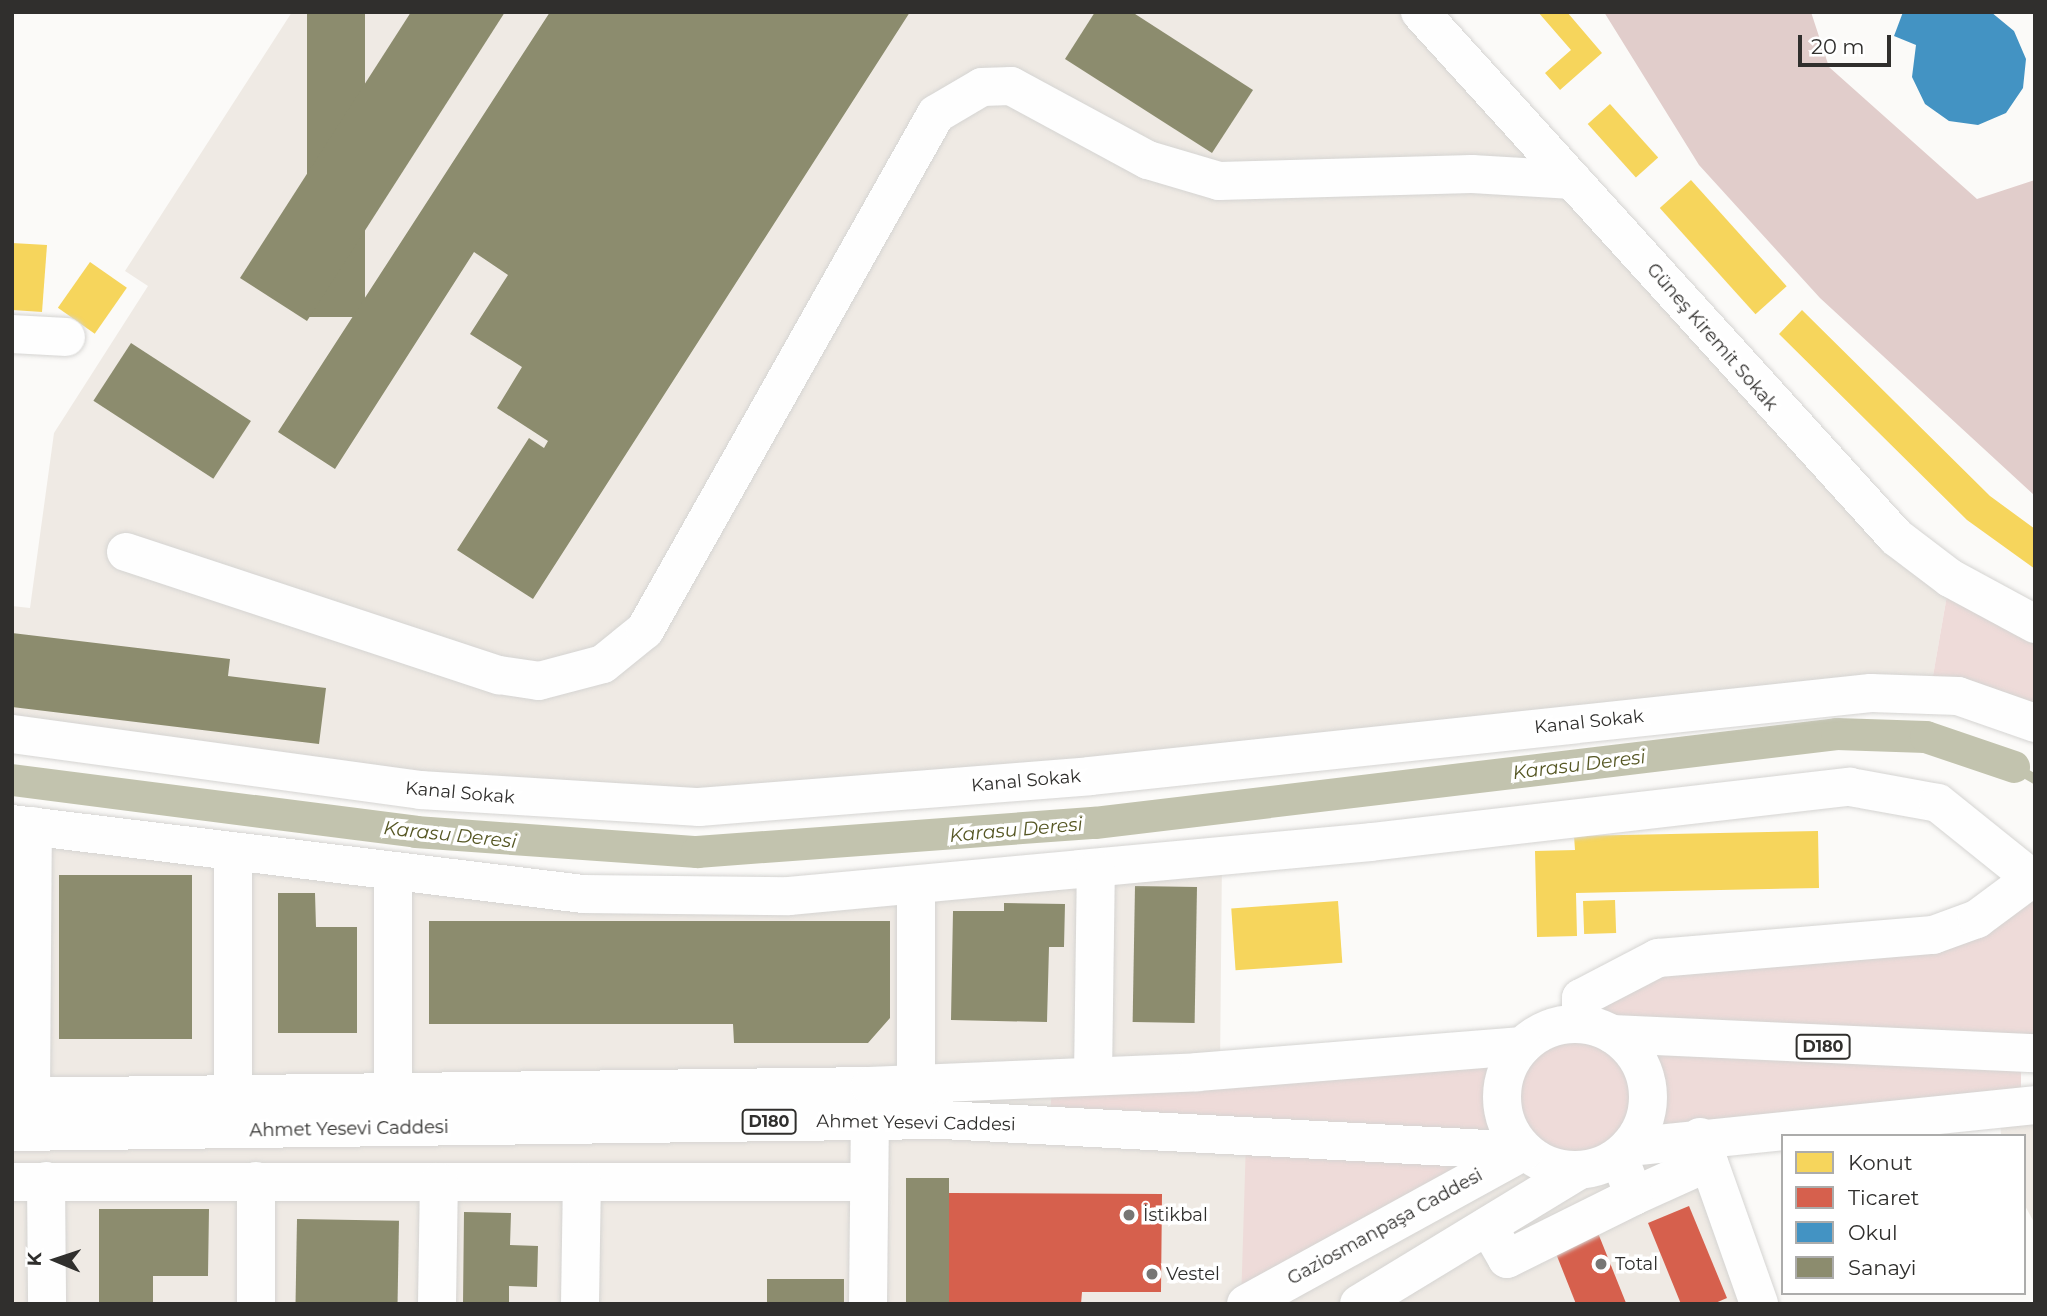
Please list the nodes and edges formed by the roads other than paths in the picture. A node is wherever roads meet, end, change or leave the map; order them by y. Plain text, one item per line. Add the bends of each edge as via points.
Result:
1 (1420, 12) edge
2 (1436, 12) edge
3 (1471, 66) junction
4 (1573, 180) junction
5 (12, 334) edge
6 (66, 337) dead end
7 (126, 552) dead end
8 (2035, 624) edge
9 (2035, 723) edge
10 (12, 734) edge
11 (22, 825) edge
12 (233, 852) junction
13 (1096, 870) junction
14 (393, 873) junction
15 (2034, 879) edge
16 (916, 887) junction
17 (1597, 1029) junction
18 (1522, 1046) junction
19 (2035, 1053) edge
20 (1093, 1076) junction
21 (916, 1084) junction
22 (393, 1094) junction
23 (233, 1096) junction
24 (22, 1097) edge
25 (2035, 1105) edge
26 (870, 1121) junction
27 (12, 1132) edge
28 (1822, 1134) edge
29 (1781, 1140) edge
30 (1704, 1150) junction
31 (1524, 1151) junction
32 (1624, 1152) junction
33 (1578, 1171) junction
34 (256, 1181) junction
35 (29, 1182) edge
36 (439, 1182) junction
37 (582, 1182) junction
38 (869, 1182) junction
39 (1634, 1196) junction
40 (1488, 1226) junction
41 (47, 1304) edge
42 (256, 1304) edge
43 (437, 1304) edge
44 (580, 1304) edge
45 (868, 1304) edge
46 (1246, 1304) edge
47 (1359, 1304) edge
48 (1759, 1304) edge

1 - 3 main road, Güneş Kiremit Sokak
2 - 3 main road
3 - 4 main road, Güneş Kiremit Sokak
4 - 7 main road via 1460,174 1219,181 1148,160 1011,86 982,87 936,114 645,629 603,664 539,681 499,674
4 - 8 main road, Güneş Kiremit Sokak via 1896,537 1950,579
5 - 6 main road
9 - 10 main road, Kanal Sokak via 1958,696 1871,693 1090,776 699,807 420,790
11 - 12 main road
11 - 24 main road
12 - 14 main road
12 - 23 main road
13 - 15 main road via 1850,788 1938,803
13 - 16 main road
13 - 20 main road
14 - 16 main road via 583,894 789,895
14 - 22 main road
15 - 17 main road via 1977,919 1933,935 1658,958 1581,998
16 - 21 main road
17 - 18 main road via 1550,1028
17 - 19 main road, D180
17 - 32 main road via 1638,1058 1648,1094 1644,1123
18 - 20 main road, Ahmet Yesevi Caddesi / D180
18 - 31 main road via 1507,1070 1502,1099 1508,1127
20 - 21 main road, Ahmet Yesevi Caddesi / D180
21 - 22 main road, Ahmet Yesevi Caddesi / D180
22 - 23 main road, Ahmet Yesevi Caddesi / D180
23 - 24 main road, Ahmet Yesevi Caddesi / D180
25 - 28 main road
26 - 27 main road, Ahmet Yesevi Caddesi / D180
26 - 31 main road, Ahmet Yesevi Caddesi / D180
26 - 38 main road
29 - 30 main road
30 - 32 main road
30 - 39 main road
30 - 48 main road
31 - 33 main road via 1550,1167
31 - 46 main road, Gaziosmanpaşa Caddesi
32 - 33 main road
32 - 39 main road
33 - 40 main road
34 - 35 main road
34 - 36 main road
34 - 42 main road
35 - 41 main road
36 - 37 main road
36 - 43 main road
37 - 38 main road
37 - 44 main road
38 - 45 main road
39 - 40 main road via 1507,1259
40 - 47 main road

